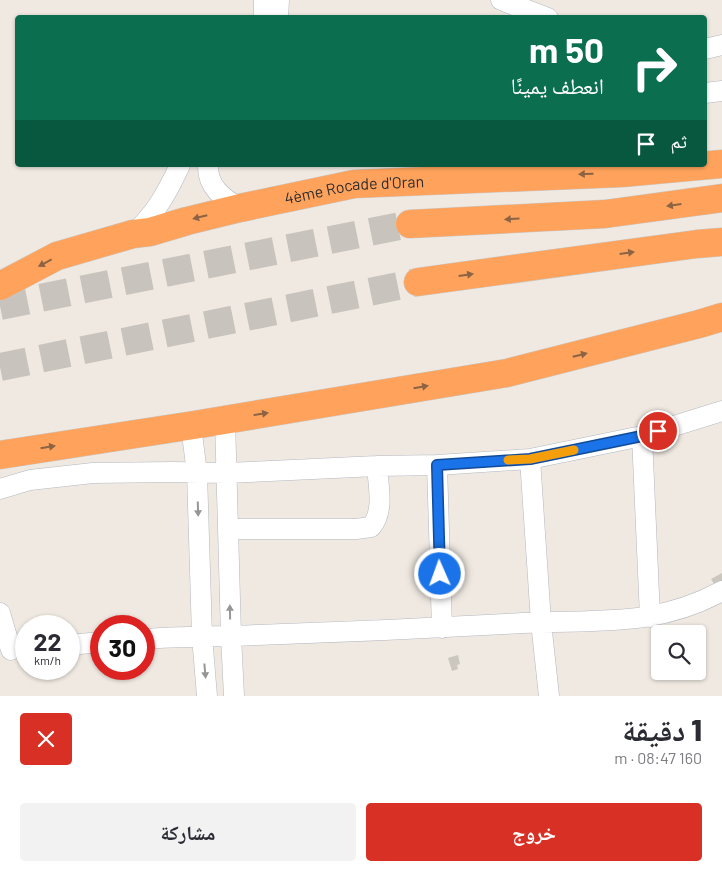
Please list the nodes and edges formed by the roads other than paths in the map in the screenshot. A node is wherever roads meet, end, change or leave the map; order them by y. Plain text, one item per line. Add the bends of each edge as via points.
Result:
1 (264, 0) edge
2 (279, 0) edge
3 (501, 0) edge
4 (264, 15) edge
5 (278, 15) edge
6 (540, 15) edge
7 (722, 45) edge
8 (707, 49) edge
9 (722, 91) edge
10 (707, 92) edge
11 (722, 164) edge
12 (707, 165) edge
13 (179, 167) edge
14 (208, 167) edge
15 (689, 167) edge
16 (722, 198) edge
17 (240, 208) junction
18 (410, 224) tunnel mouth
19 (133, 234) junction
20 (722, 242) edge
21 (418, 282) tunnel mouth
22 (0, 286) edge
23 (722, 317) edge
24 (722, 411) edge
25 (225, 420) junction
26 (191, 426) junction
27 (642, 436) junction
28 (0, 455) edge
29 (530, 459) junction
30 (437, 465) junction
31 (377, 466) junction
32 (197, 473) junction
33 (227, 473) junction
34 (0, 488) edge
35 (229, 528) junction
36 (722, 592) edge
37 (0, 613) edge
38 (650, 617) junction
39 (541, 622) junction
40 (442, 628) junction
41 (202, 636) junction
42 (231, 636) junction
43 (155, 638) edge
44 (12, 650) edge
45 (207, 696) edge
46 (234, 696) edge
47 (548, 696) edge

1 - 4 street
2 - 5 street
3 - 6 street
7 - 8 street
9 - 10 street
11 -> 12 highway, 4ème Rocade d'Oran
13 - 19 street via 167,193
14 - 17 street via 210,183
15 -> 17 highway, 4ème Rocade d'Oran via 622,173 354,184
16 -> 18 highway via 605,214
17 -> 19 highway, 4ème Rocade d'Oran
19 -> 22 highway, 4ème Rocade d'Oran via 57,256
21 -> 20 highway
25 -> 23 highway via 507,373
24 - 27 street
25 - 26 highway
25 - 33 street
28 -> 26 highway
26 - 32 street
27 - 29 street
27 - 38 street
29 - 30 street
29 - 39 street
30 - 31 street
30 - 40 street
31 - 33 street
31 - 35 street via 379,511 371,527
32 - 33 street
32 - 34 street via 93,473 30,480
32 -> 41 street
33 - 35 street
42 -> 35 street
36 - 38 street
37 - 44 street
38 - 39 street
39 - 40 street
39 - 47 street
40 - 42 street
41 - 42 street
41 - 43 street
41 -> 45 street
42 - 46 street

